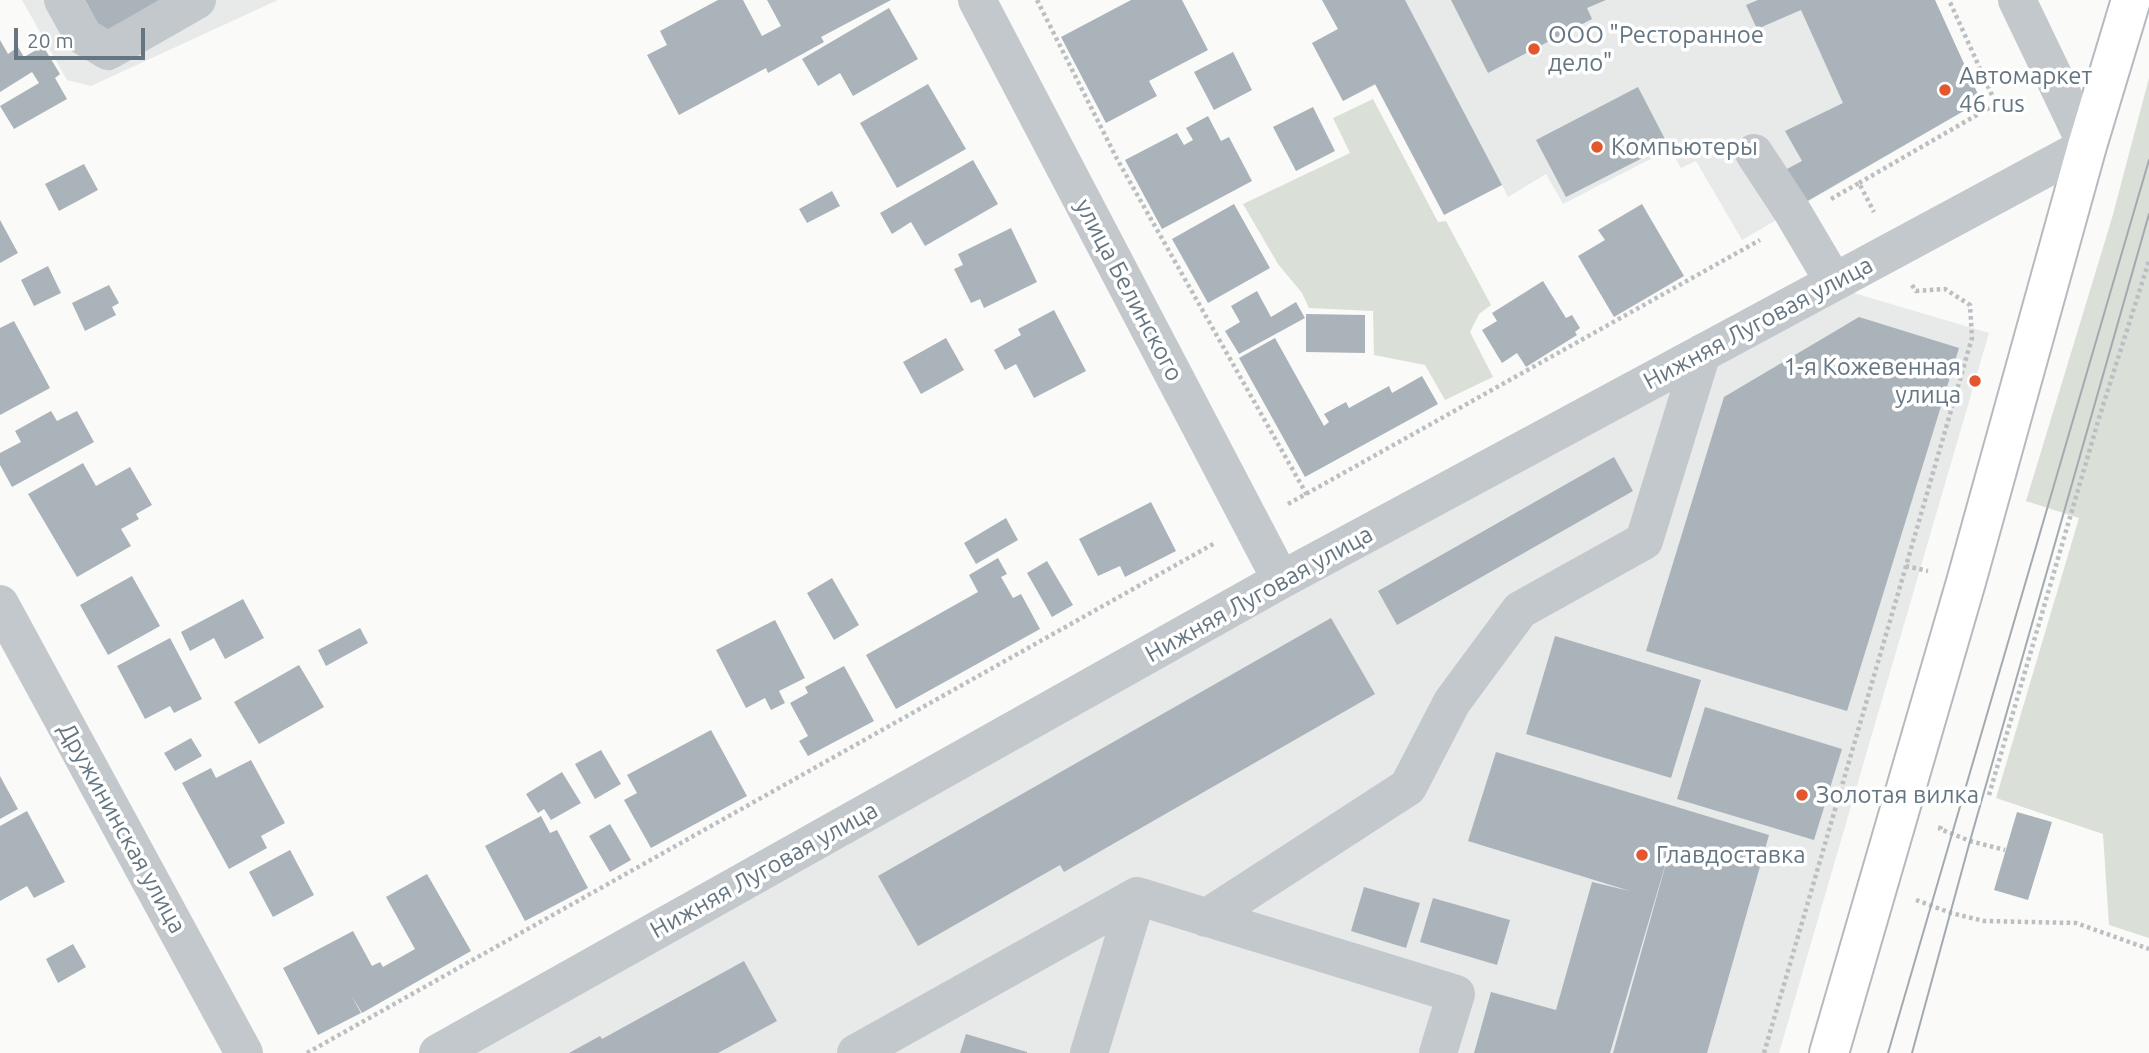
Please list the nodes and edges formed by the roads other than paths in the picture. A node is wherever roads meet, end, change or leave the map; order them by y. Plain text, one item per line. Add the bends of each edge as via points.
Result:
1 (63, 0) edge
2 (197, 0) edge
3 (977, 0) edge
4 (2017, 0) edge
5 (2131, 0) edge
6 (2087, 146) junction
7 (1754, 153) dead end
8 (1834, 282) junction
9 (1702, 353) junction
10 (1281, 580) junction
11 (0, 604) edge
12 (1137, 896) junction
13 (1206, 918) junction
14 (244, 1053) edge
15 (438, 1053) edge
16 (856, 1053) edge
17 (1089, 1053) edge
18 (1438, 1053) edge
19 (1829, 1053) edge

1 - 2 street via 83,36 108,51
3 - 10 street, улица Белинского
4 - 6 street
5 - 6 main road
6 - 8 street, Нижняя Луговая улица
6 - 19 main road
7 - 8 street
8 - 9 street, Нижняя Луговая улица
9 - 10 street, Нижняя Луговая улица
9 - 13 street via 1644,541 1520,610 1452,702 1408,787
10 - 15 street, Нижняя Луговая улица
11 - 14 street, Дружининская улица
12 - 13 street
12 - 16 street
12 - 17 street
13 - 18 street via 1456,994

